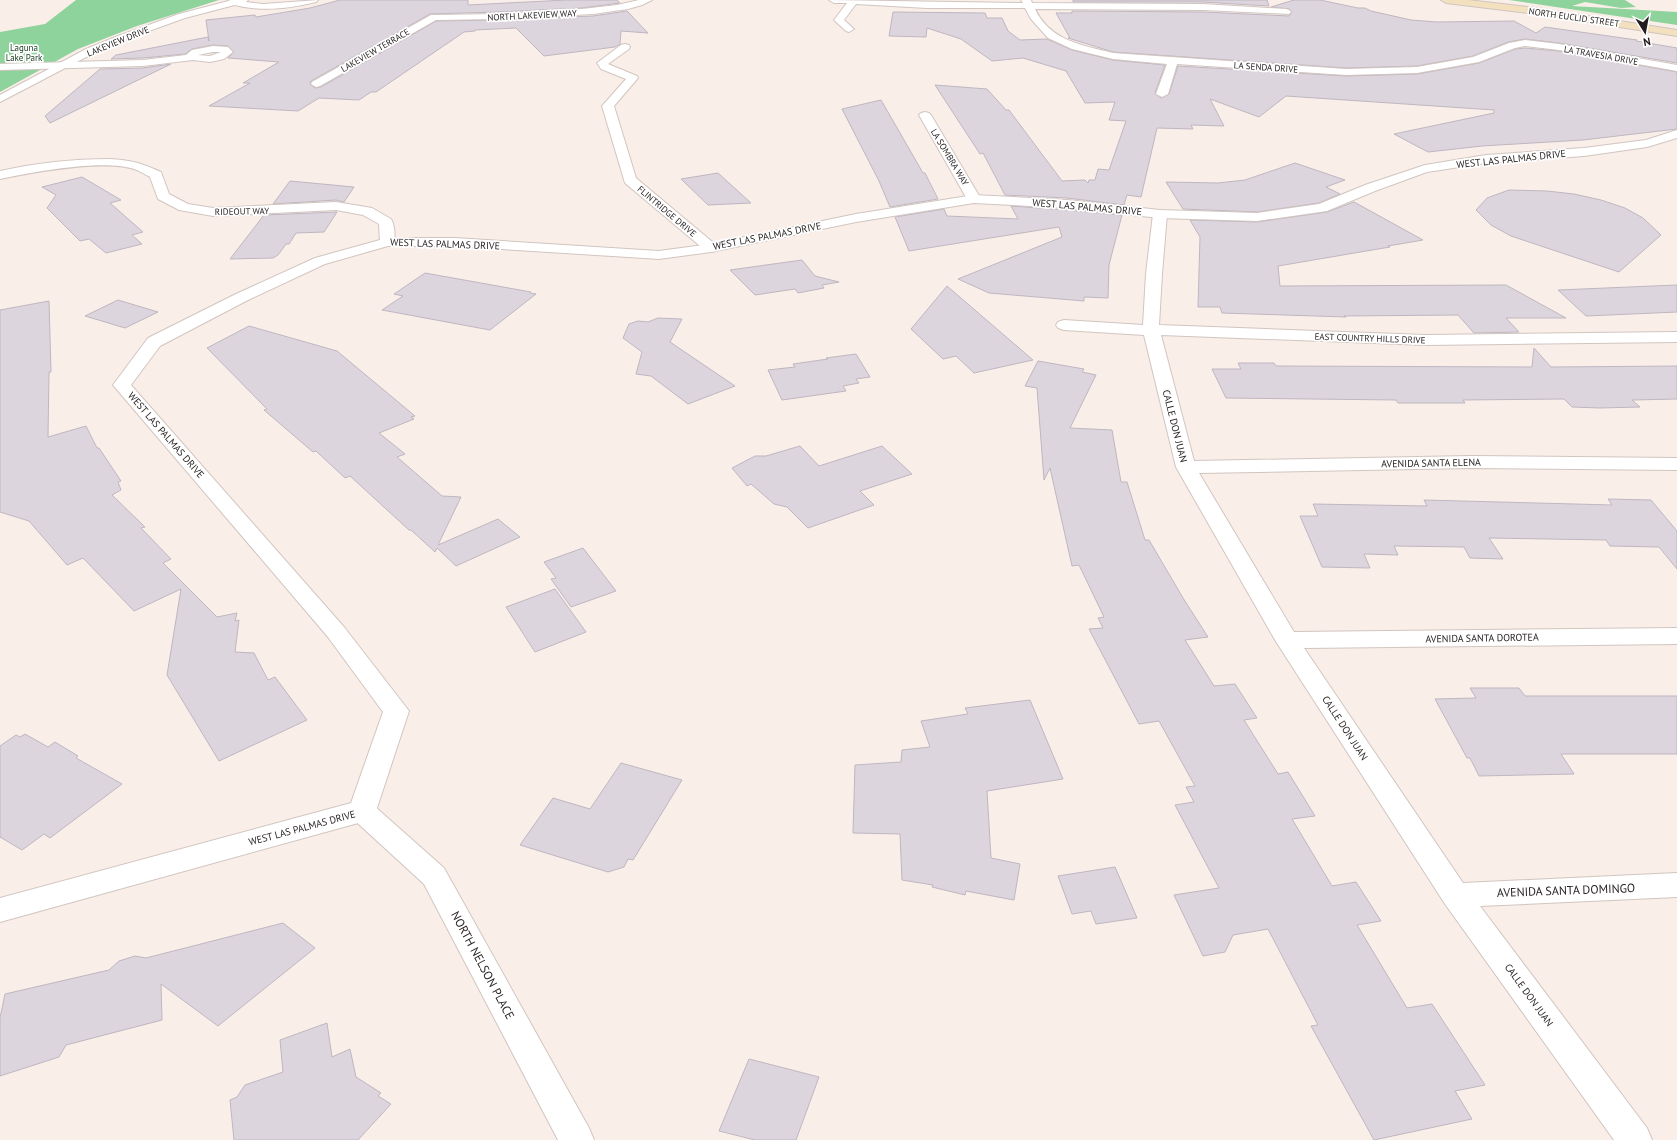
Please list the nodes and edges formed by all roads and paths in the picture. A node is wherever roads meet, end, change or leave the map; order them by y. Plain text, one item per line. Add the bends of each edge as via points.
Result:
1 (313, 0) edge
2 (646, 0) edge
3 (834, 0) edge
4 (1446, 0) edge
5 (238, 1) edge
6 (853, 1) junction
7 (1027, 2) edge
8 (437, 6) dead end
9 (1286, 12) dead end
10 (434, 17) junction
11 (850, 29) dead end
12 (1677, 33) edge
13 (1525, 43) joint
14 (625, 47) dead end
15 (192, 57) dead end
16 (1173, 61) junction
17 (64, 64) junction
18 (0, 67) edge
19 (1677, 68) edge
20 (316, 84) dead end
21 (1162, 94) dead end
22 (0, 99) edge
23 (925, 116) dead end
24 (1677, 134) edge
25 (0, 175) edge
26 (974, 199) junction
27 (1160, 214) junction
28 (386, 242) junction
29 (711, 248) junction
30 (1064, 325) dead end
31 (1151, 330) junction
32 (1677, 338) edge
33 (1677, 464) edge
34 (1186, 467) junction
35 (1677, 636) edge
36 (1287, 640) junction
37 (362, 811) junction
38 (1677, 885) edge
39 (1455, 895) junction
40 (0, 910) edge
41 (577, 1140) edge
42 (1635, 1140) edge

1 - 5 street via 269,7 246,6
2 - 10 street, NORTH LAKEVIEW WAY via 610,9 577,12 481,18
3 - 6 street
4 - 12 main road, NORTH EUCLID STREET
5 - 17 street, LAKEVIEW DRIVE via 182,16 121,38
6 - 7 street via 927,5
6 - 11 street via 839,20
7 - 9 street
7 - 16 street, LA SENDA DRIVE via 1034,17 1051,36 1076,47 1113,56
8 - 10 street
10 - 20 street, LAKEVIEW TERRACE
13 - 16 street, LA SENDA DRIVE via 1475,60 1417,70 1346,72
13 - 19 street, LA TRAVESIA DRIVE
14 - 29 street, FLINTRIDGE DRIVE via 602,63 605,67 633,78 608,106 630,180
15 - 17 street via 142,62
16 - 21 street
17 - 18 street
17 - 22 street, LAKEVIEW DRIVE
23 - 26 street, LA SOMBRA WAY
24 - 27 street, WEST LAS PALMAS DRIVE via 1647,143 1584,152 1486,160 1425,169 1322,208 1257,217
25 - 28 street, RIDEOUT WAY via 64,165 108,162 140,167 156,176 163,196 184,207 213,212 336,206 367,211 386,222
26 - 27 street, WEST LAS PALMAS DRIVE via 1067,204
26 - 29 street, WEST LAS PALMAS DRIVE via 856,218
27 - 31 street, CALLE DON JUAN
28 - 29 street, WEST LAS PALMAS DRIVE via 455,242 659,255
28 - 37 street, WEST LAS PALMAS DRIVE via 320,261 154,342 122,385 336,632 396,711
30 - 31 street, EAST COUNTRY HILLS DRIVE
31 - 32 street, EAST COUNTRY HILLS DRIVE via 1426,340
31 - 34 street, CALLE DON JUAN
33 - 34 street, AVENIDA SANTA ELENA via 1471,462
34 - 36 street, CALLE DON JUAN
35 - 36 street, AVENIDA SANTA DOROTEA
36 - 39 street, CALLE DON JUAN
37 - 40 street, WEST LAS PALMAS DRIVE
37 - 41 street, NORTH NELSON PLACE via 434,876
38 - 39 street, AVENIDA SANTA DOMINGO
39 - 42 street, CALLE DON JUAN

